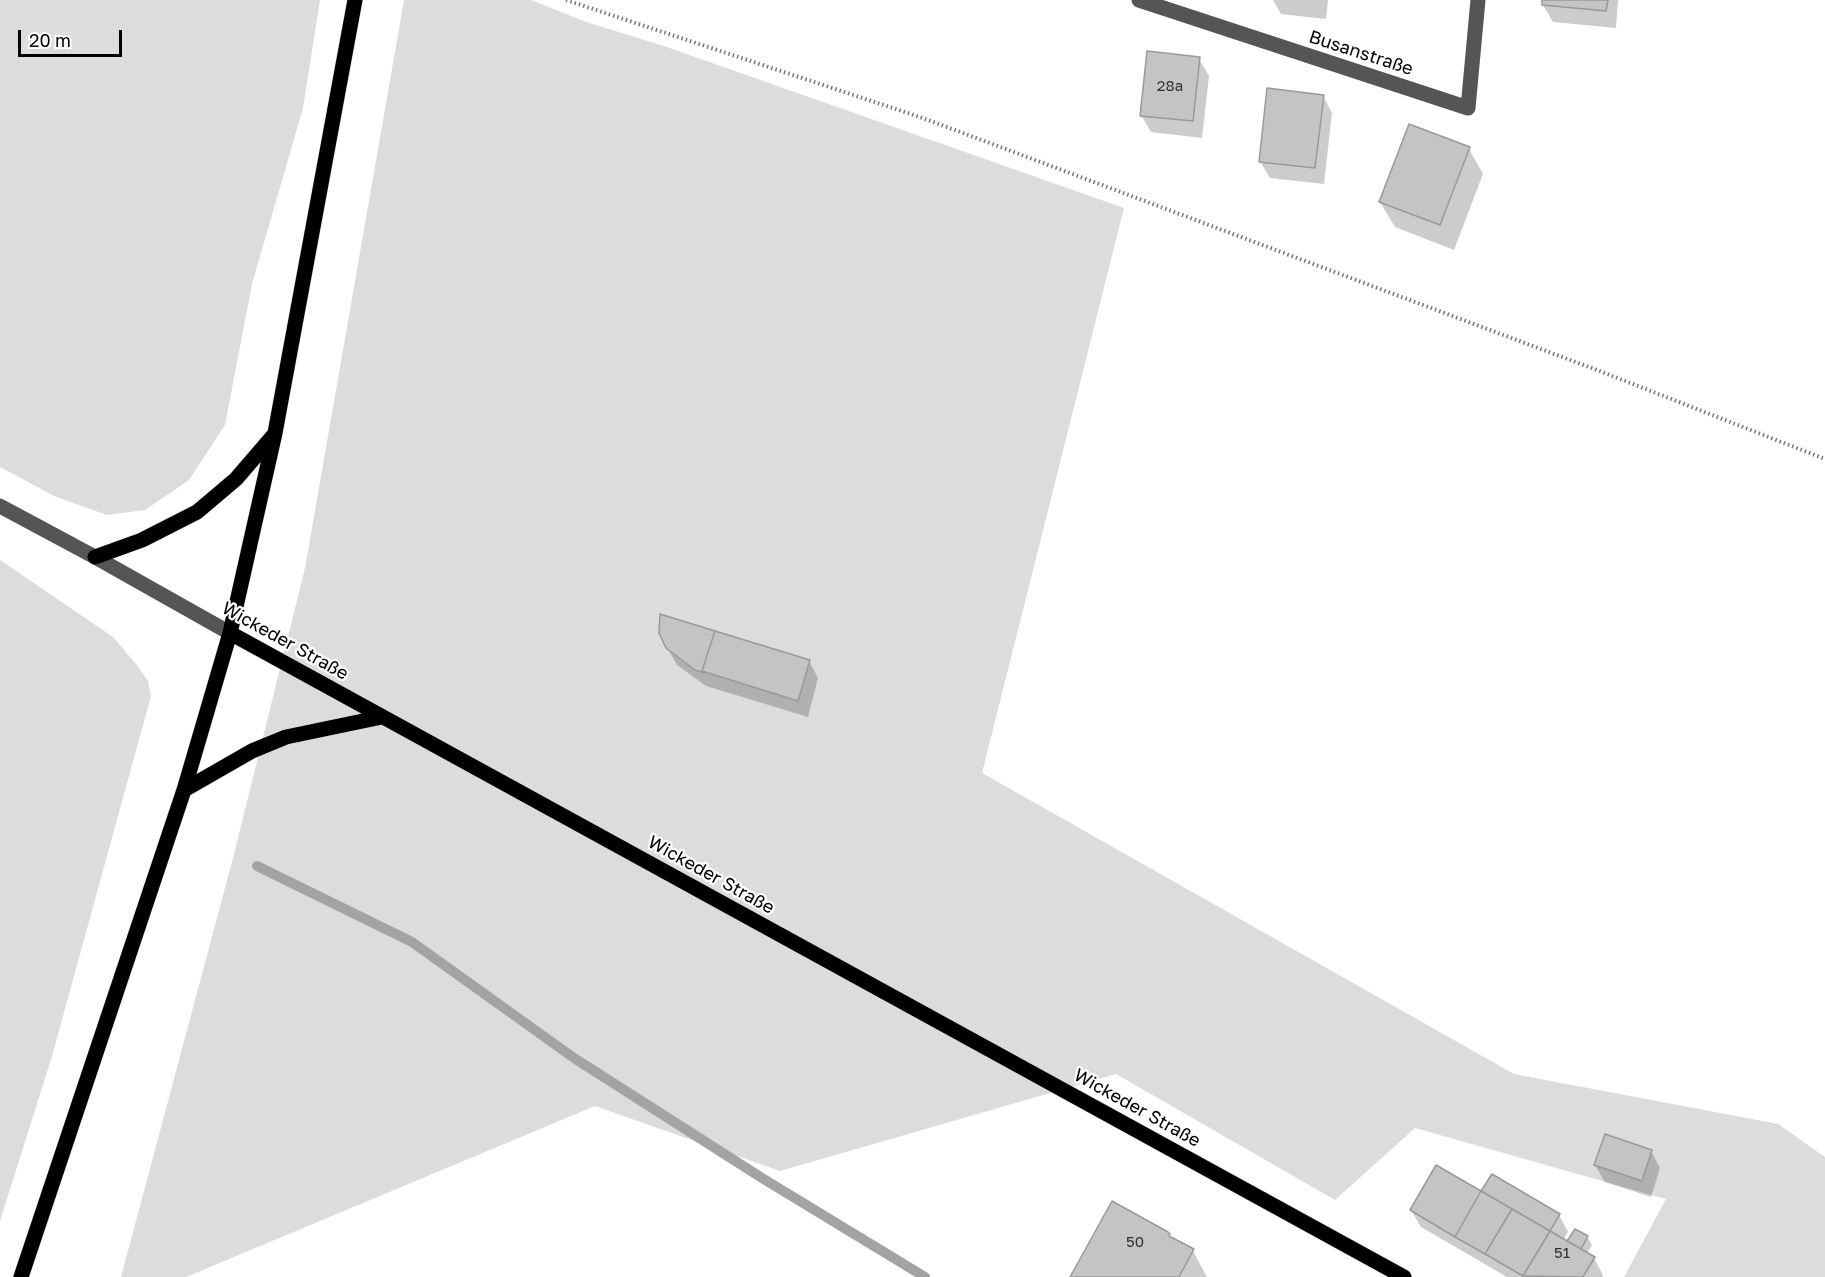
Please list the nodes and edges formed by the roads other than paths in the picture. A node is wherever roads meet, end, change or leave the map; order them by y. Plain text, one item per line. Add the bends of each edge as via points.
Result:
1 (355, 0) edge
2 (1139, 0) edge
3 (1478, 0) edge
4 (275, 433) junction
5 (0, 506) edge
6 (95, 557) junction
7 (230, 633) junction
8 (381, 717) junction
9 (184, 790) junction
10 (21, 1277) edge
11 (1404, 1277) edge

1 - 4 main road
2 - 3 street, Busanstraße via 1468,108
4 - 6 main road via 236,478 197,512 142,540
4 - 7 main road
5 - 6 street, Wickeder Straße
6 - 7 street, Wickeder Straße
7 - 8 main road, Wickeder Straße
7 - 9 main road
8 - 9 main road via 286,737 252,751
8 - 11 main road, Wickeder Straße
9 - 10 main road

